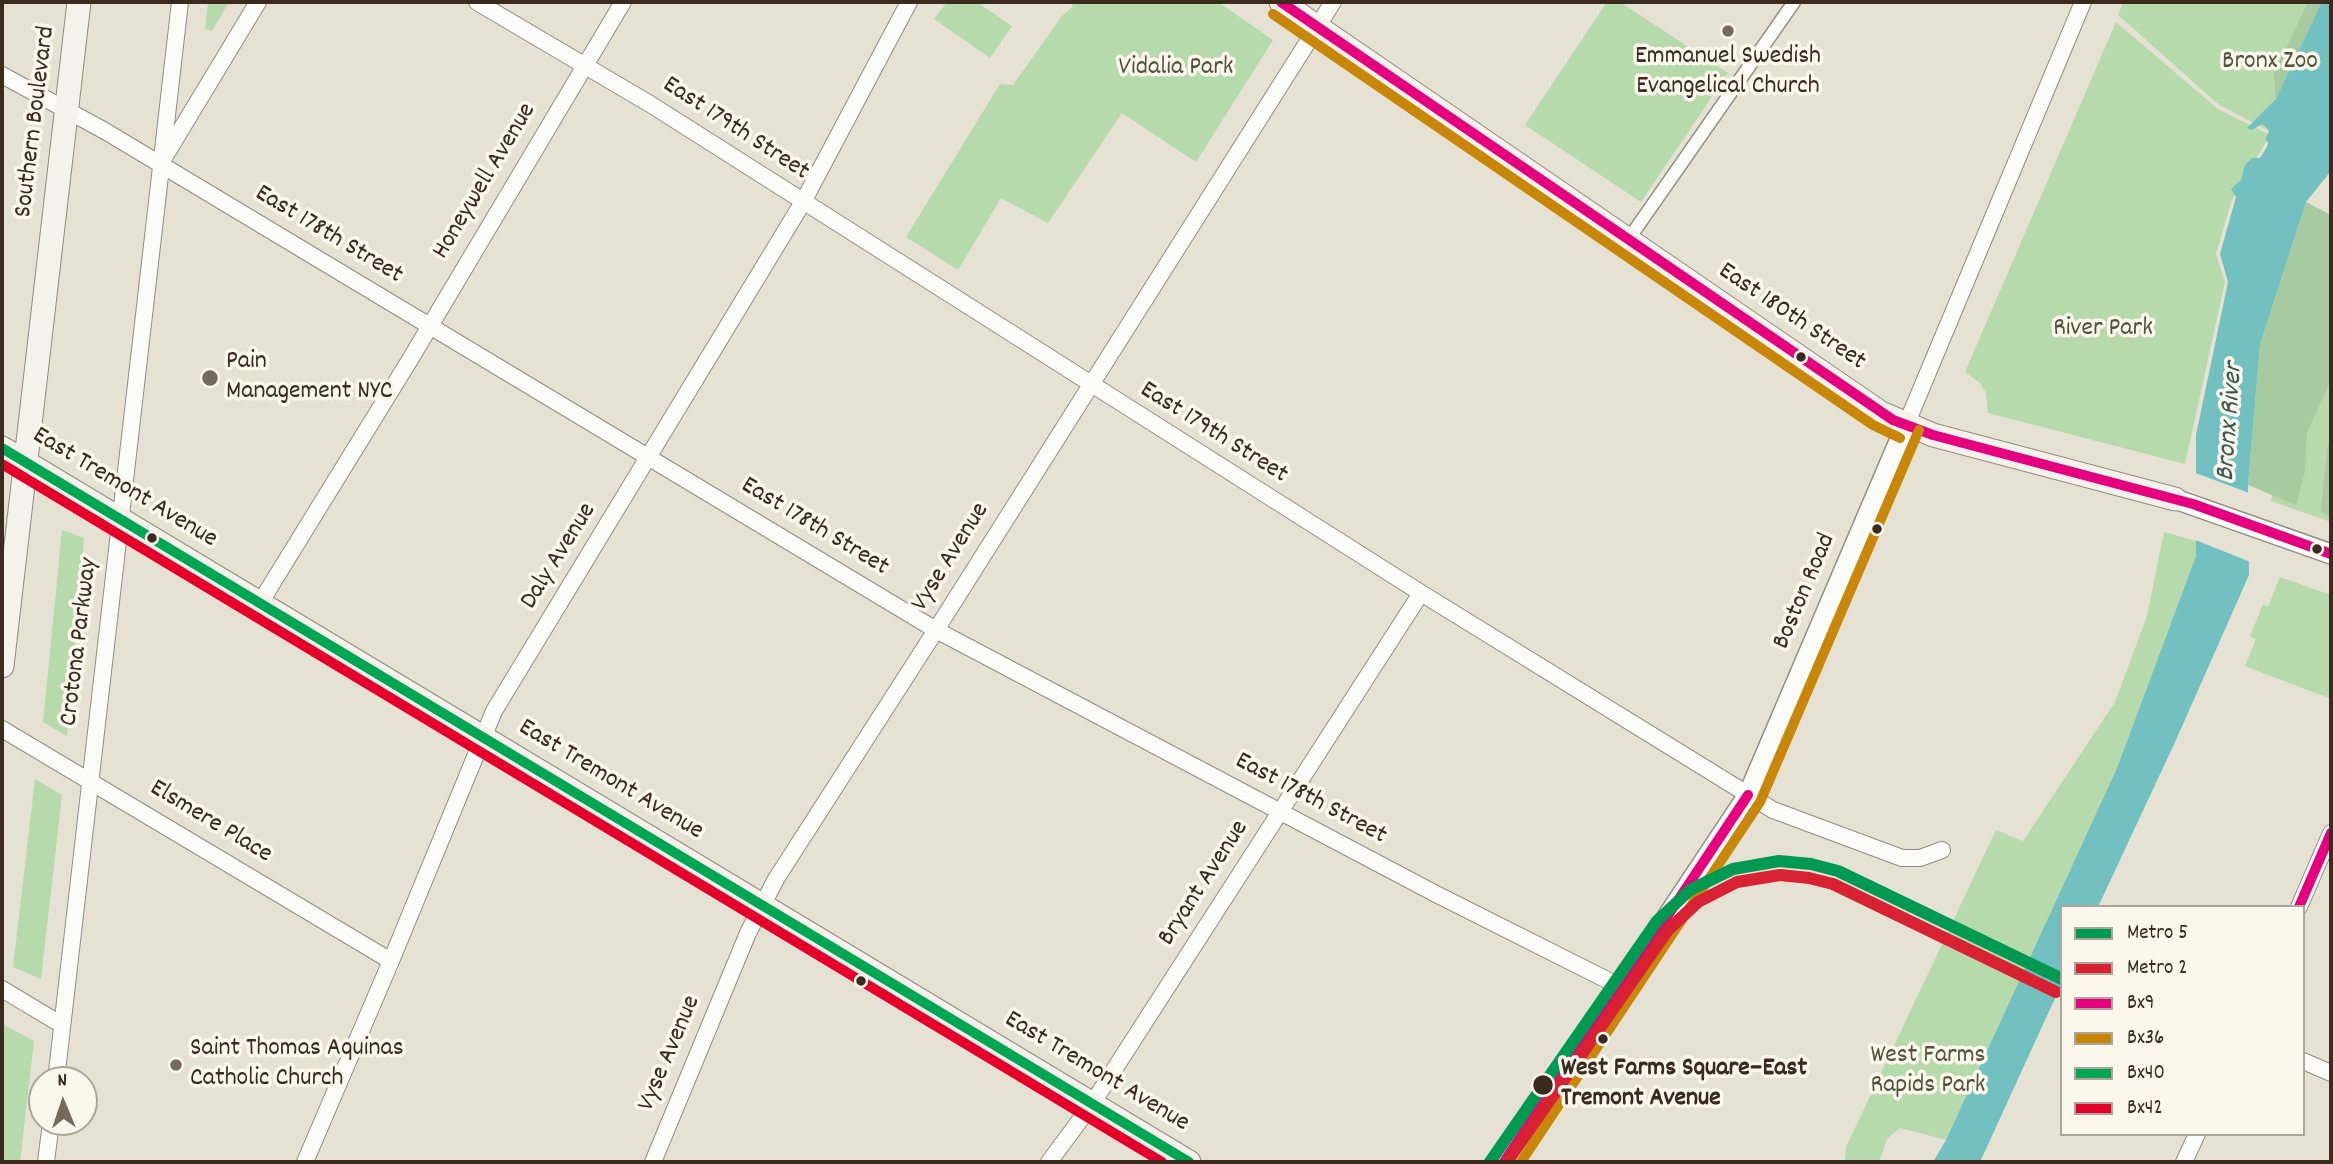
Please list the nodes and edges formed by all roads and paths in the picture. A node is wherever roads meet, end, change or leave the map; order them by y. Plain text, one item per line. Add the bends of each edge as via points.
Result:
1 (79, 2) edge
2 (180, 2) edge
3 (258, 2) edge
4 (477, 2) edge
5 (623, 2) edge
6 (909, 2) edge
7 (1281, 2) edge
8 (1333, 2) edge
9 (1794, 2) edge
10 (2083, 2) edge
11 (1317, 26) junction
12 (584, 66) junction
13 (2, 75) edge
14 (66, 111) junction
15 (161, 164) junction
16 (803, 202) junction
17 (1628, 240) junction
18 (430, 325) junction
19 (1090, 385) junction
20 (1906, 425) junction
21 (2, 448) edge
22 (650, 458) junction
23 (25, 463) junction
24 (2184, 501) joint
25 (120, 519) junction
26 (2331, 554) edge
27 (1420, 593) junction
28 (260, 603) junction
29 (936, 630) junction
30 (2, 666) edge
31 (2, 729) edge
32 (483, 738) junction
33 (89, 779) junction
34 (1748, 795) junction
35 (1280, 812) junction
36 (2331, 832) edge
37 (1942, 850) dead end
38 (762, 905) junction
39 (2300, 905) edge
40 (391, 961) junction
41 (1621, 987) junction
42 (2, 989) edge
43 (62, 1025) junction
44 (2305, 1062) edge
45 (58, 1066) edge
46 (2331, 1073) edge
47 (1092, 1104) junction
48 (50, 1136) edge
49 (2196, 1136) edge
50 (47, 1162) edge
51 (305, 1162) edge
52 (653, 1162) edge
53 (1049, 1162) edge
54 (1189, 1162) edge
55 (1504, 1162) edge
56 (2184, 1162) edge

1 - 14 main road, Southern Boulevard
2 - 15 street, Crotona Parkway
3 - 15 street
4 - 12 street, East 179th Street
5 - 12 street, Honeywell Avenue
6 - 16 street, Daly Avenue
7 - 11 main road, East 180th Street
8 - 11 street, Vyse Avenue
9 - 17 street
10 - 20 street, Boston Road
11 - 17 main road, East 180th Street
11 - 19 street, Vyse Avenue
12 - 16 street, East 179th Street
12 - 18 street, Honeywell Avenue
13 - 14 street, East 178th Street
14 - 15 street, East 178th Street
14 - 23 main road, Southern Boulevard
15 - 18 street, East 178th Street
15 - 25 street, Crotona Parkway
16 - 19 street, East 179th Street
16 - 22 street, Daly Avenue
17 - 20 main road, East 180th Street via 1881,413
18 - 22 street, East 178th Street
18 - 28 street, Honeywell Avenue
19 - 27 street, East 179th Street
19 - 29 street, Vyse Avenue
20 - 24 main road, East 180th Street
20 - 34 street, Boston Road
21 - 23 main road, East Tremont Avenue
22 - 29 street, East 178th Street
22 - 32 street, Daly Avenue via 495,711
23 - 25 main road, East Tremont Avenue
23 - 30 main road, Southern Boulevard
24 - 26 street, East 180th Street
25 - 28 main road, East Tremont Avenue
25 - 33 street, Crotona Parkway
27 - 34 street, East 179th Street
27 - 35 street, Bryant Avenue
28 - 32 main road, East Tremont Avenue
29 - 35 street, East 178th Street
29 - 38 street, Vyse Avenue
31 - 33 street, Elsmere Place
32 - 38 main road, East Tremont Avenue
32 - 40 street, Daly Avenue
33 - 40 street, Elsmere Place
33 - 43 street, Crotona Parkway
34 - 37 street, East 179th Street via 1781,814 1892,855 1911,859
34 - 41 street, Boston Road
35 - 41 street, East 178th Street
35 - 47 street, Bryant Avenue
36 - 39 street
38 - 47 main road, East Tremont Avenue
38 - 52 street, Vyse Avenue
40 - 51 street, Daly Avenue
41 - 55 street, Boston Road
42 - 43 street
43 - 45 street, Crotona Parkway
44 - 46 street
47 - 53 street, Bryant Avenue
47 - 54 main road, East Tremont Avenue
48 - 50 street
49 - 56 street

